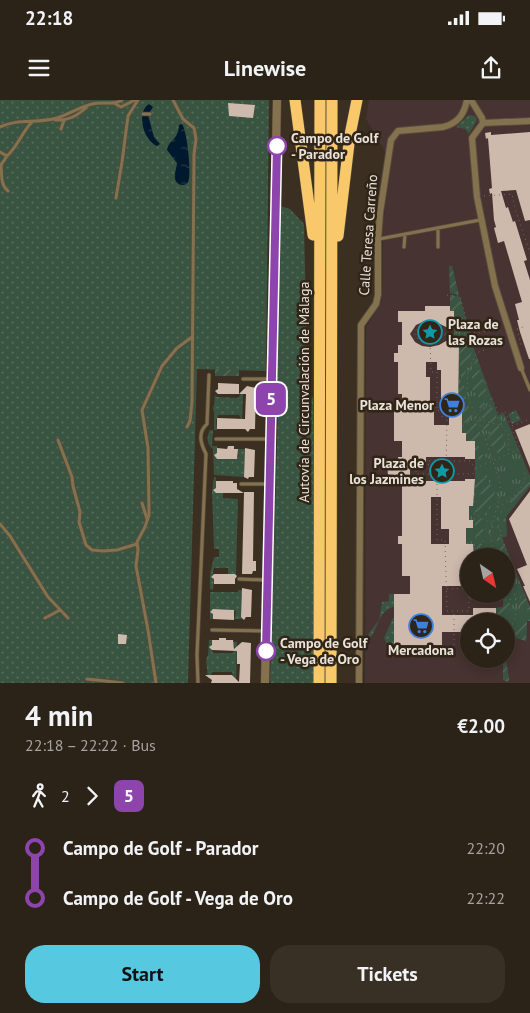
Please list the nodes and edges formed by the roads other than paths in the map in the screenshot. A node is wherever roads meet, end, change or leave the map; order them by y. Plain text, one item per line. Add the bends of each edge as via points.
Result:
1 (122, 100) edge
2 (136, 100) edge
3 (173, 100) edge
4 (277, 100) edge
5 (295, 100) edge
6 (320, 100) edge
7 (332, 100) edge
8 (357, 100) edge
9 (362, 100) edge
10 (463, 100) edge
11 (467, 100) edge
12 (471, 100) edge
13 (113, 103) junction
14 (89, 105) junction
15 (465, 111) junction
16 (478, 113) junction
17 (143, 114) dead end
18 (150, 114) dead end
19 (354, 114) junction
20 (50, 120) junction
21 (64, 120) junction
22 (456, 121) junction
23 (530, 121) edge
24 (32, 122) junction
25 (483, 123) junction
26 (0, 127) edge
27 (60, 129) dead end
28 (0, 152) edge
29 (7, 156) junction
30 (1, 165) edge
31 (8, 191) dead end
32 (116, 198) dead end
33 (482, 220) junction
34 (438, 228) junction
35 (405, 234) junction
36 (378, 240) junction
37 (404, 247) dead end
38 (438, 247) dead end
39 (319, 269) junction
40 (331, 277) junction
41 (192, 337) junction
42 (521, 368) joint
43 (209, 375) dead end
44 (243, 378) dead end
45 (272, 379) junction
46 (530, 390) edge
47 (187, 427) dead end
48 (216, 439) dead end
49 (271, 439) junction
50 (58, 440) dead end
51 (241, 484) dead end
52 (270, 484) junction
53 (142, 503) dead end
54 (147, 519) junction
55 (0, 524) edge
56 (137, 544) junction
57 (239, 579) dead end
58 (268, 580) junction
59 (58, 610) junction
60 (45, 618) dead end
61 (68, 618) dead end
62 (212, 630) dead end
63 (266, 631) junction
64 (87, 679) road end
65 (123, 683) edge
66 (156, 683) edge
67 (198, 683) edge
68 (265, 683) edge
69 (319, 683) edge
70 (331, 683) edge
71 (360, 683) edge

1 - 13 lane
2 - 13 lane via 121,106
2 - 32 lane via 128,116
3 - 41 lane via 183,119 195,131
4 - 45 street
5 - 39 highway
6 - 39 highway, Autovía de Circunvalación de Málaga
7 - 40 highway, Autovía de Circunvalación de Málaga
8 - 19 highway
9 - 19 street
10 - 22 street via 462,111
11 - 15 street
12 - 16 street
13 - 14 lane
14 - 20 lane
14 - 21 lane
15 - 16 street
15 - 22 street
16 - 25 street
17 - 18 lane
19 - 40 highway via 338,230 337,261
20 - 21 lane
20 - 24 lane
21 - 27 lane
22 - 36 street, Calle Teresa Carreño via 442,127 398,131 391,140
23 - 25 street
24 - 26 lane via 10,122
24 - 29 lane
25 - 33 street via 472,138
28 - 29 lane
29 - 30 lane
30 - 31 lane via 2,182
33 - 34 lane
33 - 42 street via 495,286
34 - 35 lane
34 - 38 lane
35 - 36 lane
35 - 37 lane
36 - 71 street, Calle Teresa Carreño via 378,295 376,304 361,325
39 - 69 highway, Autovía de Circunvalación de Málaga
40 - 70 highway, Autovía de Circunvalación de Málaga
41 - 47 lane via 192,402
41 - 54 lane via 177,348 162,366 142,410 148,448
42 - 46 lane
43 - 67 lane via 207,424 200,437 206,454
44 - 45 lane
45 - 49 street
48 - 49 lane
49 - 52 street
50 - 56 lane via 72,477 80,512 78,522 86,545 92,550 103,551
51 - 52 lane
52 - 58 street
53 - 54 lane
54 - 56 lane
55 - 59 lane
56 - 66 lane via 136,566
57 - 58 lane
58 - 63 street
59 - 60 lane
59 - 61 lane
62 - 63 lane
63 - 68 street
64 - 65 lane

